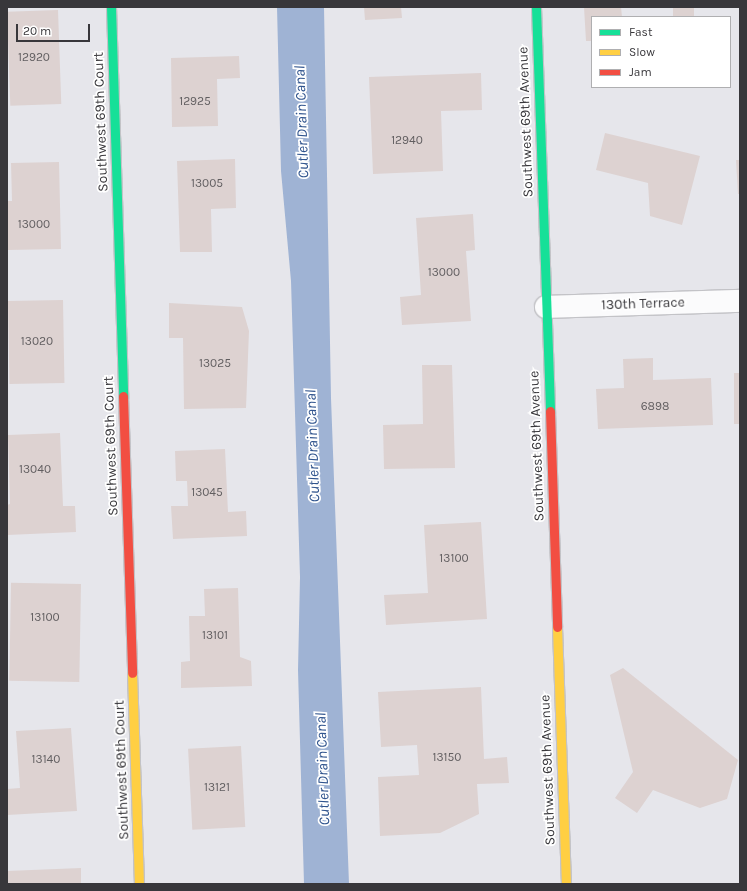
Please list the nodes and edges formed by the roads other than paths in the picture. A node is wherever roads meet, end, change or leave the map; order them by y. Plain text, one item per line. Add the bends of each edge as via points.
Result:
1 (111, 7) edge
2 (536, 7) edge
3 (740, 301) edge
4 (546, 307) junction
5 (139, 884) edge
6 (566, 884) edge

1 - 5 street, Southwest 69th Court
2 - 4 street, Southwest 69th Avenue
3 - 4 street, 130th Terrace
4 - 6 street, Southwest 69th Avenue

